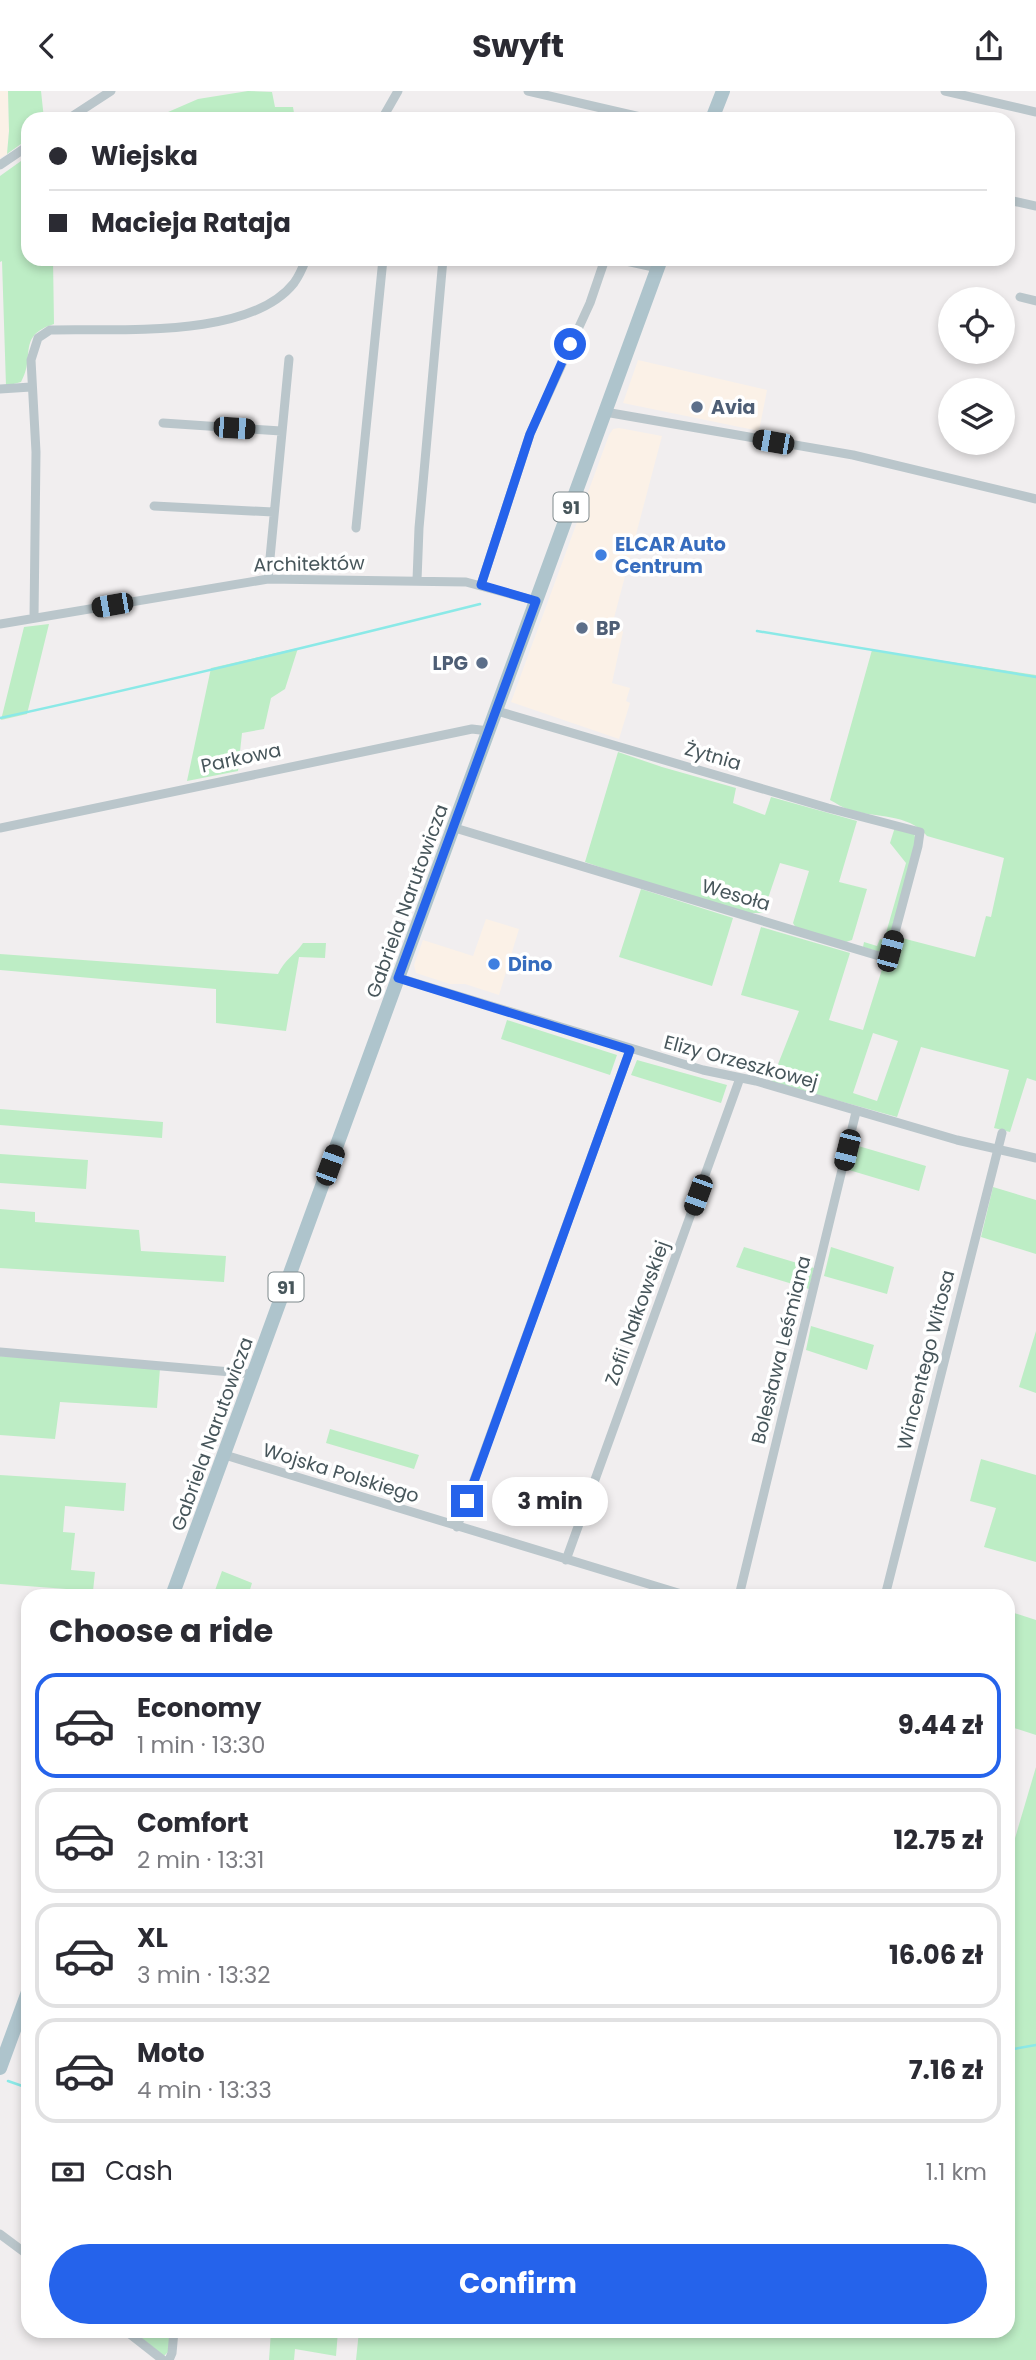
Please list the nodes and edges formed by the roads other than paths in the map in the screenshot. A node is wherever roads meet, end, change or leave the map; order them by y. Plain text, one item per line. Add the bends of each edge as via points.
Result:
1 (111, 91) edge
2 (398, 91) edge
3 (528, 91) edge
4 (723, 91) edge
5 (944, 91) edge
6 (79, 112) edge
7 (386, 112) edge
8 (619, 112) edge
9 (715, 112) edge
10 (1036, 112) edge
11 (21, 151) edge
12 (0, 165) edge
13 (1015, 202) edge
14 (1036, 206) edge
15 (303, 266) edge
16 (382, 266) edge
17 (442, 266) edge
18 (603, 266) edge
19 (659, 266) edge
20 (1020, 297) dead end
21 (1036, 301) edge
22 (289, 359) dead end
23 (31, 387) junction
24 (0, 389) edge
25 (605, 412) junction
26 (163, 423) dead end
27 (281, 431) junction
28 (1036, 499) edge
29 (154, 506) dead end
30 (273, 512) junction
31 (356, 528) dead end
32 (268, 579) junction
33 (417, 580) junction
34 (481, 585) junction
35 (536, 601) junction
36 (34, 618) junction
37 (0, 624) edge
38 (497, 711) junction
39 (489, 731) junction
40 (0, 828) edge
41 (455, 828) junction
42 (920, 832) joint
43 (398, 978) junction
44 (630, 1050) junction
45 (740, 1078) junction
46 (856, 1112) junction
47 (1002, 1133) dead end
48 (997, 1148) junction
49 (1036, 1158) edge
50 (0, 1352) edge
51 (254, 1374) junction
52 (225, 1455) junction
53 (457, 1527) junction
54 (566, 1560) junction
55 (176, 1589) edge
56 (664, 1589) edge
57 (741, 1589) edge
58 (887, 1589) edge
59 (21, 2022) edge
60 (0, 2068) edge
61 (0, 2234) edge
62 (21, 2250) edge
63 (134, 2338) edge
64 (173, 2338) edge
65 (163, 2360) edge
66 (169, 2360) edge

1 - 6 street
2 - 7 street
3 - 8 street
4 - 9 main road
5 - 10 street
11 - 12 street
13 - 14 street
15 - 23 street via 295,283 277,299 241,317 171,327 50,330 38,338
16 - 31 street
17 - 33 street
18 - 34 street via 530,434
19 - 25 main road, Gabriela Narutowicza / 91
20 - 21 street
22 - 27 street
23 - 24 street
23 - 36 street via 36,452
25 - 28 street via 853,455
25 - 35 main road, Gabriela Narutowicza / 91
26 - 27 street
27 - 30 street
29 - 30 street
30 - 32 street
32 - 33 street, Architektów
32 - 36 street, Architektów
33 - 34 street, Architektów
34 - 35 street, Architektów
35 - 38 main road, Gabriela Narutowicza / 91
36 - 37 street, Architektów
38 - 39 main road, Gabriela Narutowicza / 91
38 - 42 street, Żytnia
39 - 40 street, Parkowa via 458,731
39 - 41 main road, Gabriela Narutowicza / 91
41 - 42 street, Wesoła via 879,956 890,951
41 - 43 main road, Gabriela Narutowicza / 91
43 - 44 street, Elizy Orzeszkowej
43 - 51 main road, Gabriela Narutowicza / 91
44 - 45 street, Elizy Orzeszkowej
44 - 53 street
45 - 46 street, Elizy Orzeszkowej
45 - 54 street, Zofii Nałkowskiej
46 - 48 street, Elizy Orzeszkowej
46 - 57 street, Bolesława Leśmiana
47 - 48 street, Wincentego Witosa
48 - 49 street, Elizy Orzeszkowej
48 - 58 street, Wincentego Witosa
50 - 51 street
51 - 52 main road, Gabriela Narutowicza / 91
52 - 53 street, Wojska Polskiego
52 - 55 main road, Gabriela Narutowicza / 91
53 - 54 street, Wojska Polskiego
54 - 56 street, Wojska Polskiego
59 - 60 main road
61 - 62 street
63 - 65 street
64 - 66 street

